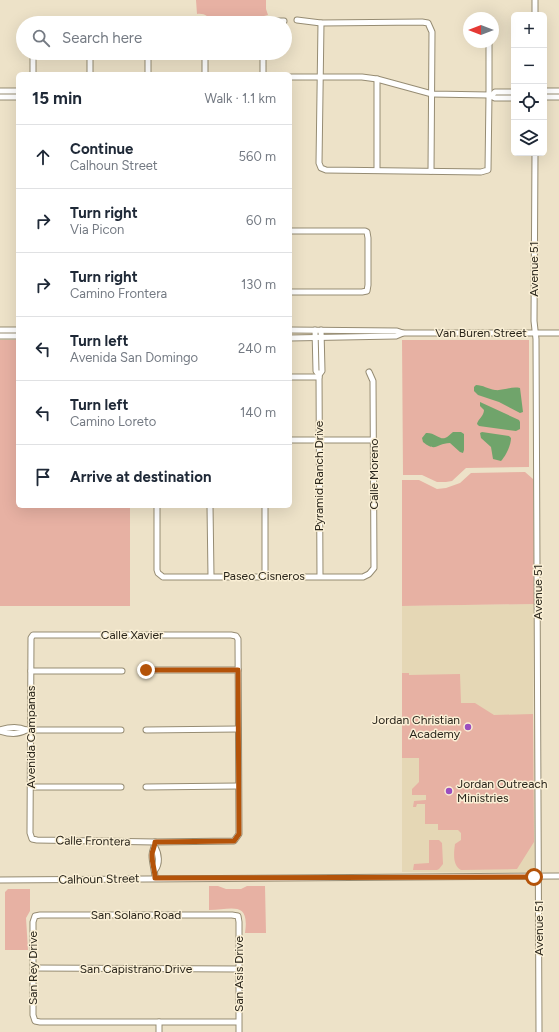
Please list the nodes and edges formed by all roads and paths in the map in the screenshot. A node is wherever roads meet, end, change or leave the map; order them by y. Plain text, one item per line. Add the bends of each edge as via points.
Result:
1 (535, 0) edge
2 (535, 12) edge
3 (296, 20) dead end
4 (321, 23) junction
5 (489, 48) edge
6 (33, 60) edge
7 (90, 60) edge
8 (148, 60) edge
9 (205, 60) edge
10 (263, 60) edge
11 (33, 72) edge
12 (90, 72) edge
13 (148, 72) edge
14 (205, 72) edge
15 (263, 72) edge
16 (292, 77) edge
17 (320, 77) junction
18 (377, 79) junction
19 (0, 91) edge
20 (16, 91) edge
21 (547, 91) edge
22 (559, 91) edge
23 (511, 92) edge
24 (432, 94) junction
25 (490, 96) junction
26 (547, 97) edge
27 (559, 97) edge
28 (0, 98) edge
29 (16, 98) edge
30 (511, 98) edge
31 (535, 156) edge
32 (377, 170) junction
33 (431, 171) junction
34 (292, 231) edge
35 (292, 292) edge
36 (0, 330) edge
37 (16, 330) edge
38 (292, 330) edge
39 (315, 330) junction
40 (321, 330) junction
41 (403, 333) junction
42 (535, 333) junction
43 (559, 333) edge
44 (0, 336) edge
45 (16, 336) edge
46 (292, 338) edge
47 (315, 338) junction
48 (321, 338) junction
49 (369, 372) dead end
50 (319, 376) junction
51 (292, 377) edge
52 (292, 440) edge
53 (319, 440) junction
54 (374, 440) junction
55 (157, 508) edge
56 (210, 508) edge
57 (265, 508) edge
58 (369, 574) joint
59 (211, 576) junction
60 (265, 576) junction
61 (320, 576) junction
62 (33, 635) joint
63 (122, 670) dead end
64 (146, 670) dead end
65 (238, 670) junction
66 (31, 671) junction
67 (0, 730) edge
68 (29, 730) junction
69 (121, 730) dead end
70 (146, 730) dead end
71 (238, 730) junction
72 (238, 786) junction
73 (31, 787) junction
74 (121, 787) dead end
75 (146, 787) dead end
76 (32, 839) joint
77 (155, 844) junction
78 (539, 876) junction
79 (559, 876) edge
80 (155, 878) junction
81 (0, 880) edge
82 (35, 916) joint
83 (238, 916) joint
84 (34, 968) junction
85 (239, 969) junction
86 (159, 1022) junction
87 (239, 1022) junction
88 (159, 1032) edge
89 (239, 1032) edge
90 (539, 1032) edge

1 - 2 street
3 - 4 street
4 - 17 street
4 - 24 street via 428,23 432,32
5 - 25 street
6 - 11 street
7 - 12 street
8 - 13 street
9 - 14 street
10 - 15 street
16 - 17 street
17 - 18 street
17 - 32 street via 321,168
18 - 24 street
18 - 32 street
19 - 20 street
21 - 22 street
23 - 25 street via 495,92
24 - 25 street
24 - 33 street
25 - 30 street
25 - 33 street via 488,170
26 - 27 street
28 - 29 street
31 - 42 street, Avenue 51
32 - 33 street
34 - 35 street via 362,231 367,232 368,238 367,291
36 - 37 street
38 - 39 street, Van Buren Street
39 - 40 street, Van Buren Street
39 - 47 street, Pyramid Ranch Drive
40 - 41 street, Van Buren Street
40 - 48 street, Pyramid Ranch Drive
41 - 42 street, Van Buren Street
41 - 48 street, Van Buren Street via 396,336
42 - 43 street, Van Buren Street
42 - 78 street, Avenue 51
44 - 45 street
46 - 47 street, Van Buren Street
47 - 48 street, Van Buren Street
47 - 50 street, Pyramid Ranch Drive via 316,371
48 - 50 street, Pyramid Ranch Drive via 322,371
49 - 54 street, Calle Moreno via 373,381
50 - 51 street
50 - 53 street, Pyramid Ranch Drive
52 - 53 street
53 - 54 street
53 - 61 street, Pyramid Ranch Drive
54 - 58 street, Calle Moreno via 374,568
55 - 59 street, Paseo Cisneros via 157,570 160,575
56 - 59 street
57 - 60 street
58 - 61 street, Paseo Cisneros
59 - 60 street, Paseo Cisneros
60 - 61 street, Paseo Cisneros
62 - 65 street, Calle Xavier via 231,635 238,639
62 - 66 street, Avenida Campanas
63 - 66 street
64 - 65 street
65 - 71 street
66 - 68 street, Avenida Campanas
67 - 68 street via 7,733
68 - 69 street
68 - 73 street, Avenida Campanas
70 - 71 street
71 - 72 street
72 - 75 street
72 - 77 street, Calle Frontera via 239,834 234,841
73 - 74 street
73 - 76 street, Avenida Campanas
76 - 77 street, Calle Frontera
77 - 80 street via 152,852
78 - 79 street, Calhoun Street
78 - 80 street, Calhoun Street
78 - 90 street, Avenue 51
80 - 81 street, Calhoun Street
82 - 83 street, San Solano Road
82 - 84 street, San Rey Drive
83 - 85 street, San Asis Drive
84 - 85 street, San Capistrano Drive
84 - 86 street, San Rey Drive via 35,1021
85 - 87 street, San Asis Drive
86 - 87 street
86 - 88 street
87 - 89 street, San Asis Drive

